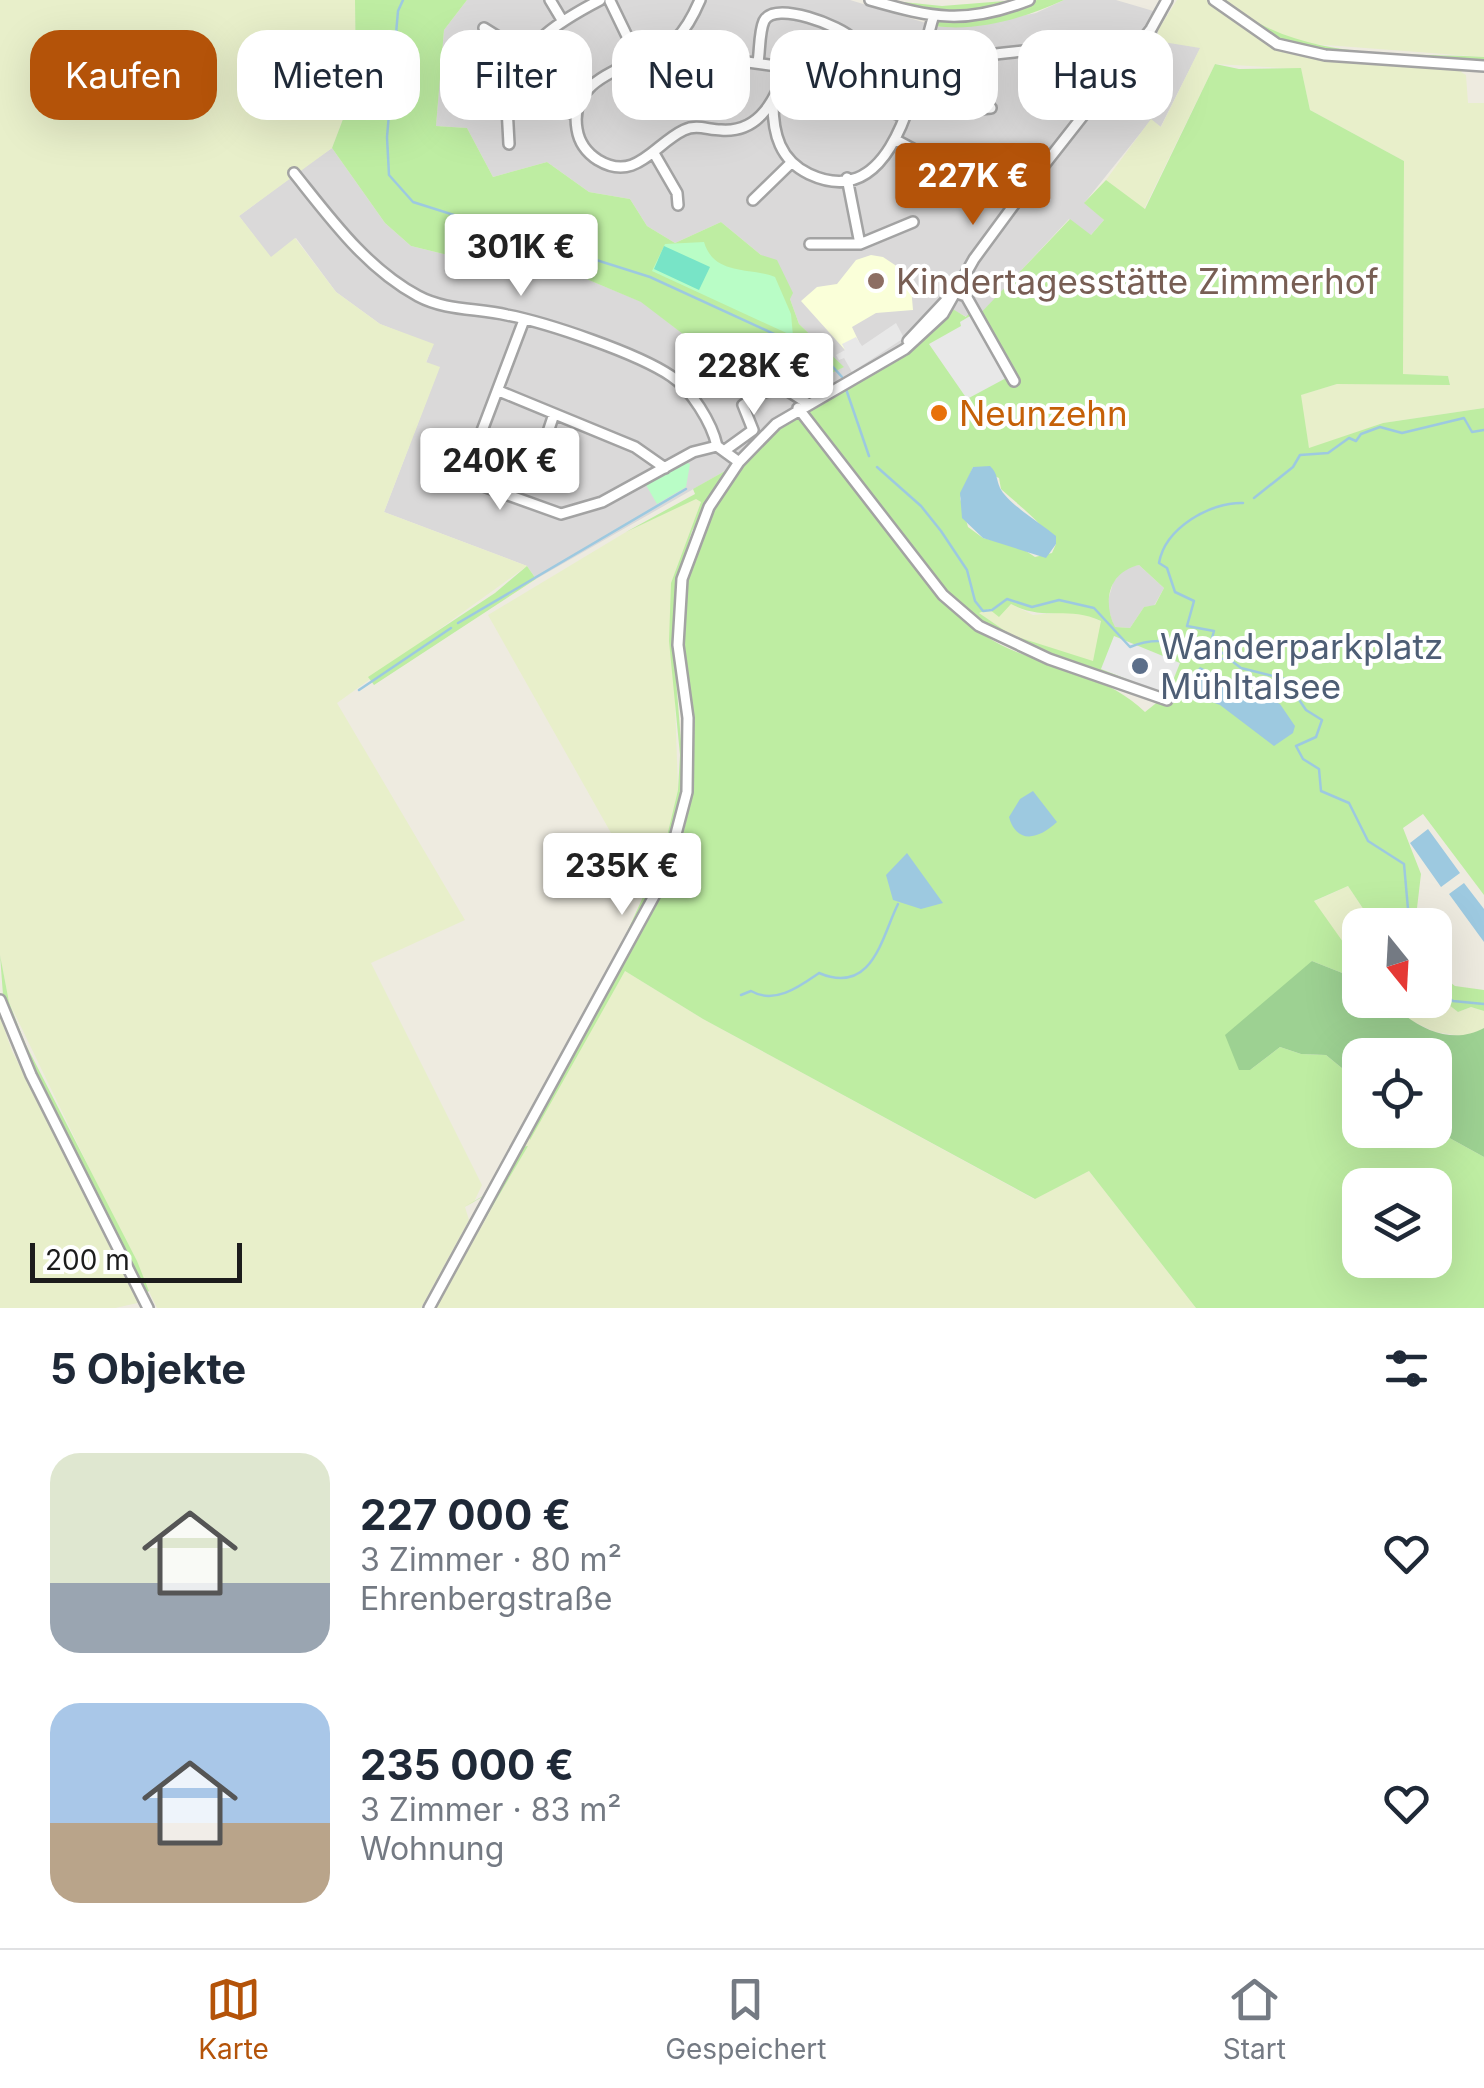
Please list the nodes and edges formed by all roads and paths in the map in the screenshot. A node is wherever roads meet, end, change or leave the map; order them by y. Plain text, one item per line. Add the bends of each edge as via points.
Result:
1 (550, 0) edge
2 (606, 0) edge
3 (700, 0) edge
4 (870, 0) edge
5 (1028, 0) edge
6 (1168, 0) edge
7 (1215, 1) edge
8 (933, 18) junction
9 (562, 20) junction
10 (484, 28) dead end
11 (487, 30) edge
12 (550, 30) edge
13 (622, 30) edge
14 (681, 30) edge
15 (835, 30) edge
16 (930, 30) edge
17 (1150, 30) edge
18 (750, 61) edge
19 (758, 62) junction
20 (770, 64) edge
21 (1484, 66) edge
22 (770, 106) edge
23 (508, 120) edge
24 (577, 120) edge
25 (773, 120) edge
26 (903, 120) edge
27 (1080, 120) edge
28 (753, 123) junction
29 (773, 127) junction
30 (896, 140) junction
31 (510, 144) dead end
32 (655, 154) junction
33 (790, 163) junction
34 (948, 168) dead end
35 (294, 172) dead end
36 (847, 178) junction
37 (753, 200) dead end
38 (678, 205) dead end
39 (913, 222) dead end
40 (810, 244) dead end
41 (860, 244) junction
42 (954, 292) junction
43 (524, 320) junction
44 (1014, 382) dead end
45 (499, 391) junction
46 (802, 406) junction
47 (554, 414) junction
48 (544, 444) dead end
49 (720, 448) junction
50 (739, 462) junction
51 (664, 468) junction
52 (1167, 700) dead end
53 (0, 1000) edge
54 (147, 1306) edge
55 (429, 1308) edge

1 - 9 street
2 - 9 street
2 - 13 street
3 - 14 street
4 - 8 street
5 - 8 street via 998,12
6 - 17 street
7 - 21 street via 1277,44 1325,55
8 - 16 street
9 - 12 street
10 - 11 street
15 - 19 street via 786,10 772,12 764,21
18 - 19 street
19 - 20 street
22 - 28 street
23 - 31 street
24 - 32 street via 582,144 598,160 624,167
25 - 29 street
26 - 30 street
27 - 42 street
28 - 29 street
28 - 32 street via 734,130 689,128
29 - 33 street
30 - 34 street
30 - 36 street via 872,168
32 - 38 street
33 - 36 street via 820,178
33 - 37 street
35 - 43 street via 359,252 401,286 450,308
36 - 41 street
39 - 41 street
40 - 41 street
42 - 44 street via 973,306
42 - 46 street via 922,336
43 - 45 street
43 - 49 street via 675,378
45 - 47 street
45 - 51 street via 469,465 484,486 560,514 602,502
46 - 49 street via 782,386 761,392 743,405 754,430
46 - 50 street
46 - 52 street via 943,595 979,626 1048,660
47 - 48 street
47 - 51 street via 635,447
49 - 50 street
49 - 51 street via 693,452
50 - 55 street via 709,508 682,579 678,646 688,773 665,876
53 - 54 street

